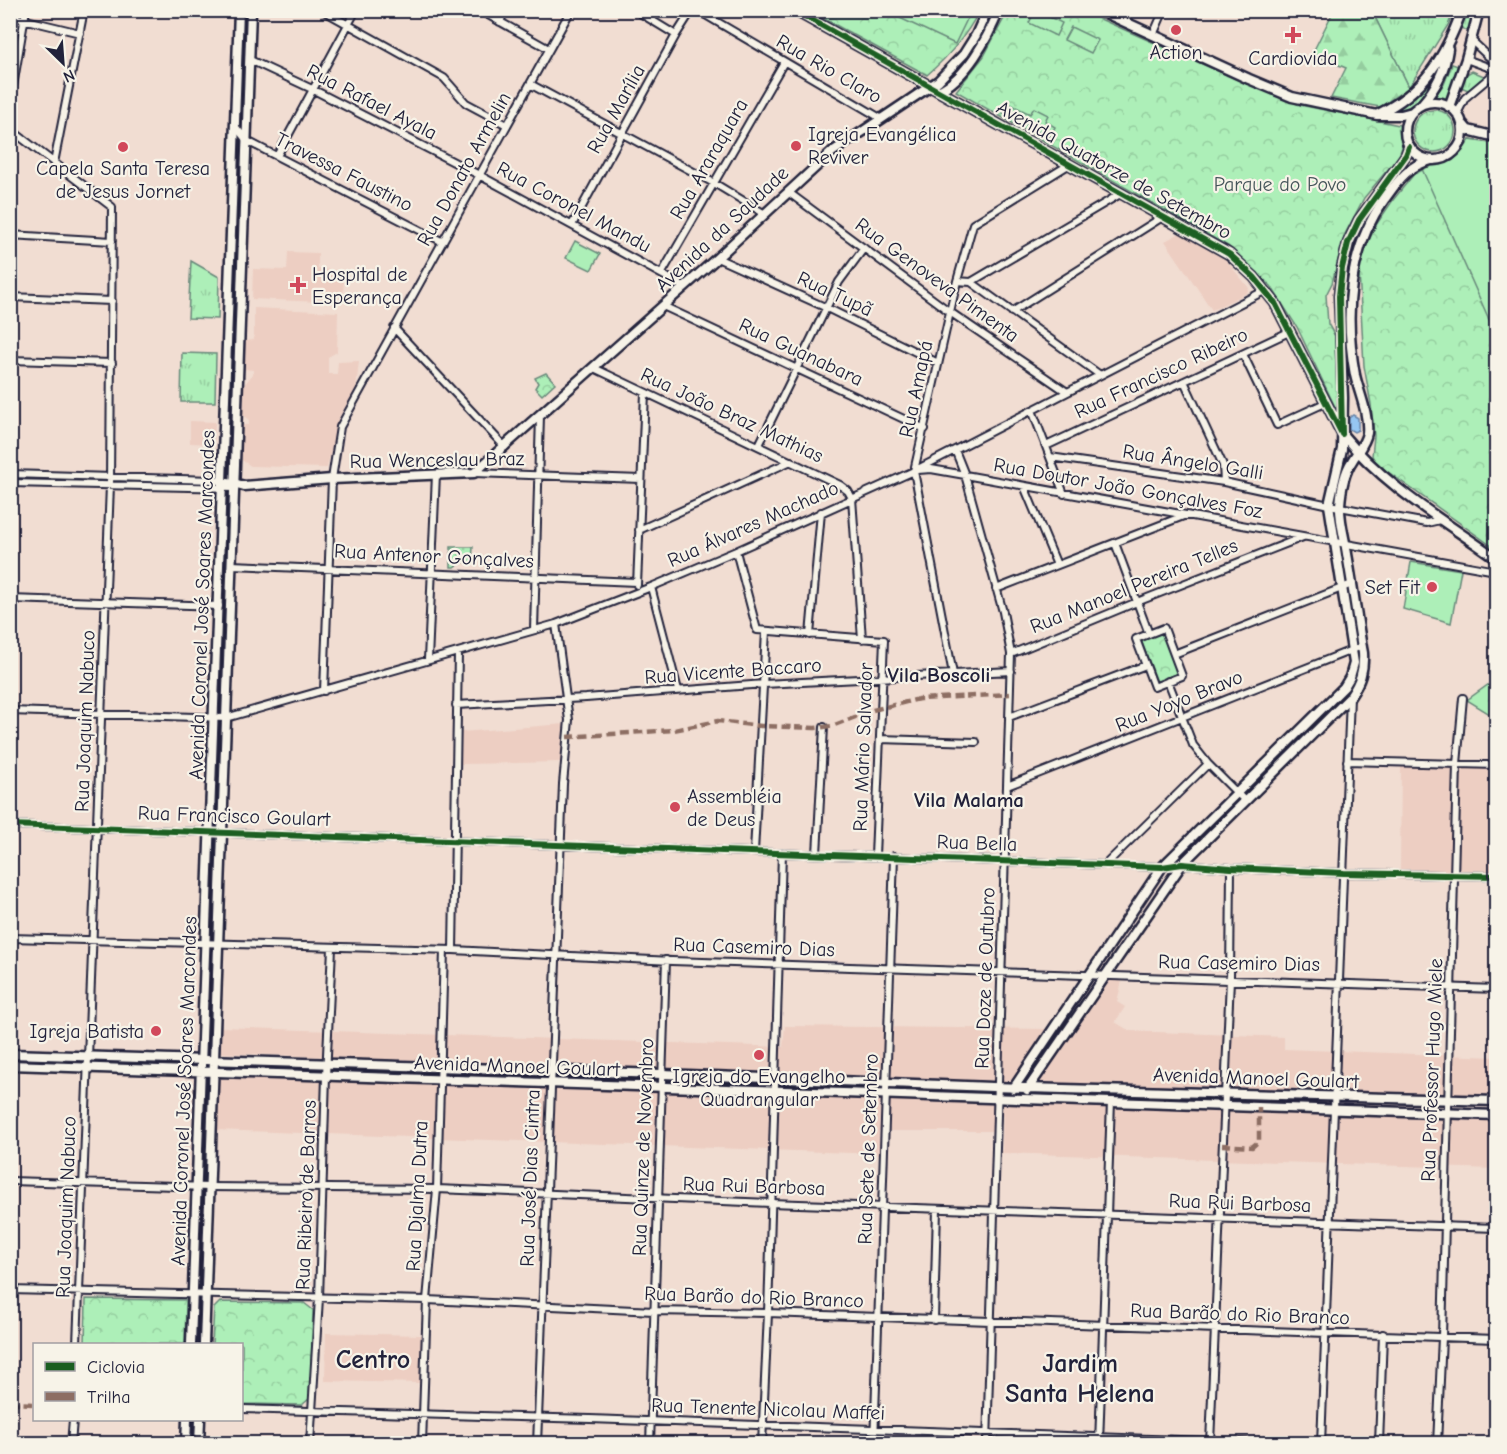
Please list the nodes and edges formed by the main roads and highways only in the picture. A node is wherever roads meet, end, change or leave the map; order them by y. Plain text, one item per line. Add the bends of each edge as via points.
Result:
1 (239, 10) edge
2 (251, 10) edge
3 (794, 10) edge
4 (987, 10) edge
5 (999, 10) edge
6 (1099, 10) edge
7 (1462, 10) edge
8 (1479, 10) edge
9 (1471, 40) junction
10 (1450, 43) junction
11 (1466, 59) junction
12 (934, 89) junction
13 (1421, 105) junction
14 (1449, 107) junction
15 (1412, 112) junction
16 (1377, 115) junction
17 (1459, 119) junction
18 (1497, 137) edge
19 (1409, 147) junction
20 (1431, 160) junction
21 (1342, 434) junction
22 (1358, 453) junction
23 (474, 473) joint
24 (234, 485) junction
25 (1497, 558) edge
26 (219, 610) junction
27 (230, 614) junction
28 (10, 1054) edge
29 (202, 1059) junction
30 (215, 1059) junction
31 (10, 1065) edge
32 (201, 1072) junction
33 (214, 1072) junction
34 (1014, 1088) junction
35 (1028, 1088) junction
36 (998, 1098) junction
37 (1021, 1098) junction
38 (1497, 1101) edge
39 (1497, 1115) edge
40 (191, 1343) edge
41 (204, 1343) edge
42 (187, 1421) edge
43 (200, 1421) edge
44 (186, 1443) edge
45 (199, 1443) edge

1 - 26 main road, Avenida Coronel José Soares Marcondes
2 - 24 main road, Avenida Coronel José Soares Marcondes
3 - 12 main road, Avenida Quatorze de Setembro
4 - 12 main road, Avenida da Saudade via 964,54
5 - 12 main road, Avenida da Saudade via 974,58 948,87
6 - 16 main road via 1292,97
7 - 10 main road
8 - 9 main road
9 - 10 main road via 1466,36
9 - 11 main road
10 - 11 main road via 1456,58
10 - 13 main road via 1442,75
10 - 16 main road via 1418,87 1397,105
11 - 14 main road
12 - 21 main road, Avenida Quatorze de Setembro via 1229,254 1275,303
12 - 23 main road, Avenida da Saudade via 832,152
13 - 14 main road via 1438,103
13 - 15 main road
14 - 17 main road
15 - 16 main road
15 - 19 main road via 1405,126
17 - 18 main road via 1468,130
17 - 20 main road via 1462,131 1458,147 1441,159
19 - 20 main road
19 - 21 main road via 1359,220 1342,268
20 - 22 main road via 1416,164 1396,184 1370,222 1354,265 1350,298 1352,338 1367,434
21 - 22 main road, Avenida Quatorze de Setembro
21 - 34 main road via 1329,505 1354,663 1350,677 1162,867
22 - 25 main road, Avenida Quatorze de Setembro via 1396,487
22 - 35 main road via 1346,473 1340,507 1362,646 1361,680 1350,697 1182,864
23 - 24 main road, Rua Wenceslau Braz
24 - 27 main road, Avenida Coronel José Soares Marcondes
26 - 27 main road
26 - 29 main road, Avenida Coronel José Soares Marcondes
27 - 30 main road, Avenida Coronel José Soares Marcondes
28 - 29 main road, Avenida Manoel Goulart
29 - 30 main road, Avenida Manoel Goulart
29 - 32 main road, Avenida Coronel José Soares Marcondes
30 - 33 main road, Avenida Coronel José Soares Marcondes
30 - 34 main road, Avenida Manoel Goulart
31 - 32 main road, Avenida Manoel Goulart
32 - 33 main road, Avenida Manoel Goulart
32 - 40 main road, Avenida Coronel José Soares Marcondes
33 - 36 main road, Avenida Manoel Goulart
33 - 41 main road, Avenida Coronel José Soares Marcondes
34 - 35 main road, Avenida Manoel Goulart
34 - 36 main road
34 - 37 main road
35 - 37 main road
35 - 38 main road, Avenida Manoel Goulart
36 - 37 main road, Avenida Manoel Goulart
37 - 39 main road, Avenida Manoel Goulart
42 - 44 main road
43 - 45 main road

